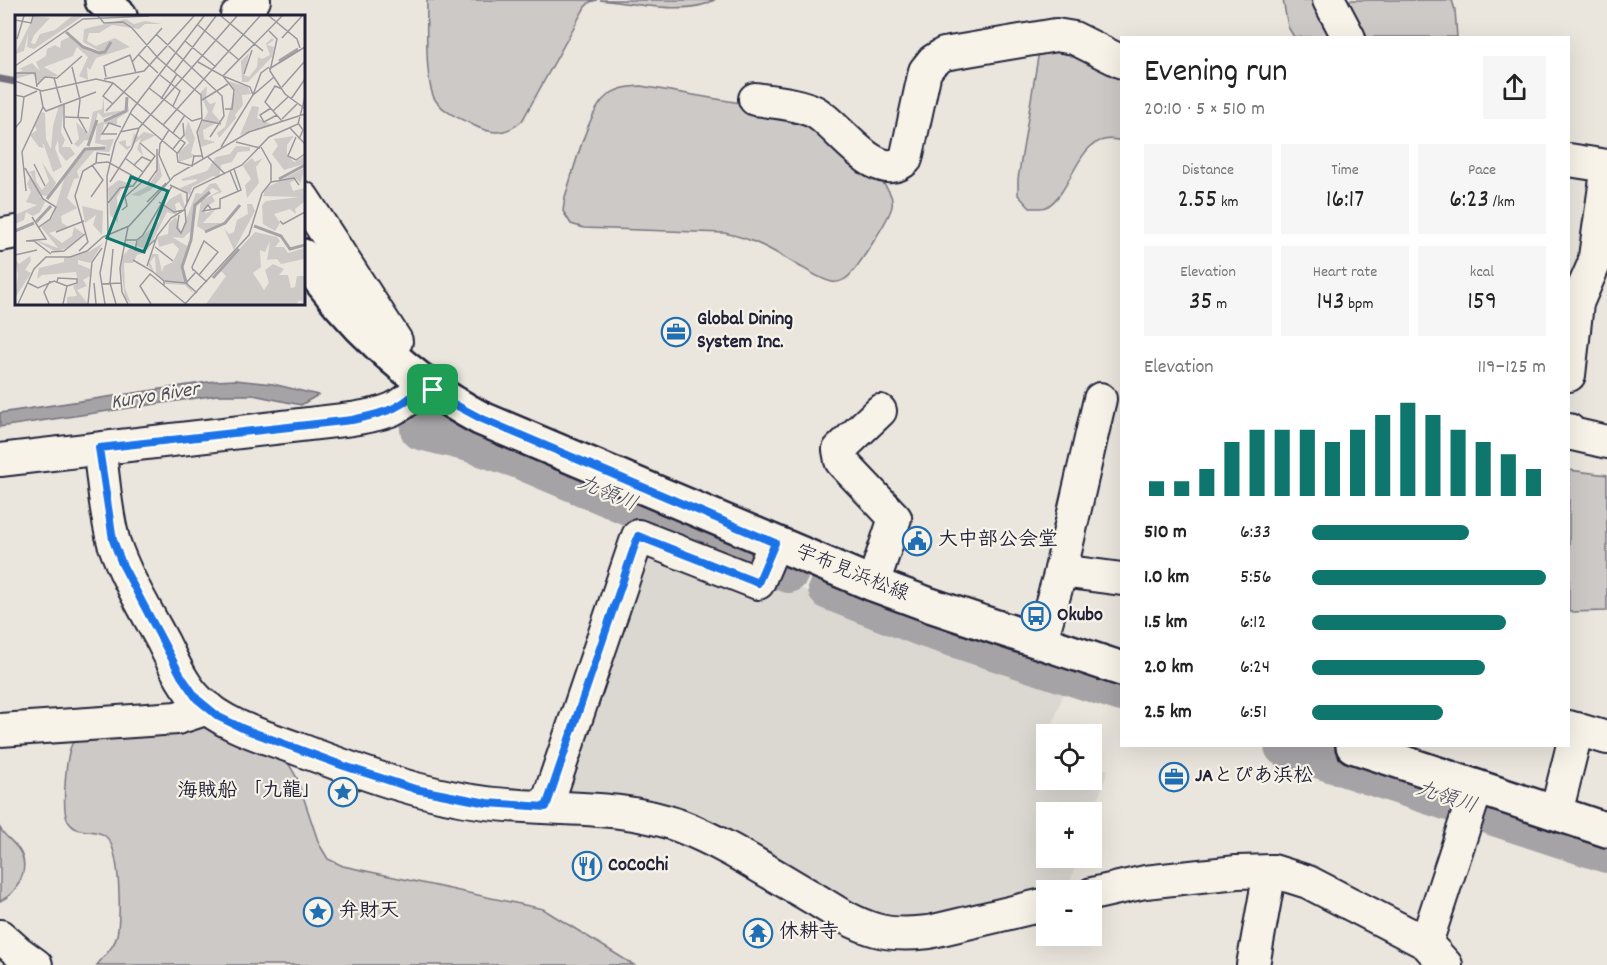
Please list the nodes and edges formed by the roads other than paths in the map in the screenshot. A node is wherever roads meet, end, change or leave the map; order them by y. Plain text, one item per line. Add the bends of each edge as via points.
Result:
1 (102, 0) edge
2 (254, 0) edge
3 (1329, 0) edge
4 (119, 15) edge
5 (238, 15) edge
6 (1348, 36) edge
7 (1120, 61) edge
8 (755, 99) dead end
9 (1570, 160) edge
10 (1607, 166) edge
11 (1607, 171) edge
12 (304, 200) edge
13 (15, 232) edge
14 (0, 235) edge
15 (304, 257) edge
16 (1573, 303) edge
17 (388, 351) junction
18 (1570, 357) edge
19 (424, 383) junction
20 (1100, 399) dead end
21 (880, 411) dead end
22 (1570, 431) edge
23 (1607, 442) edge
24 (99, 448) junction
25 (0, 460) edge
26 (768, 558) junction
27 (1061, 571) junction
28 (1120, 579) edge
29 (873, 584) junction
30 (1041, 640) junction
31 (1120, 668) edge
32 (207, 708) junction
33 (1573, 728) edge
34 (0, 730) edge
35 (1607, 738) edge
36 (1570, 743) edge
37 (1355, 747) edge
38 (1569, 747) edge
39 (1473, 800) junction
40 (546, 807) junction
41 (1556, 813) junction
42 (1607, 830) edge
43 (1270, 871) junction
44 (1102, 892) edge
45 (1036, 907) edge
46 (0, 936) edge
47 (1436, 954) edge
48 (36, 965) edge
49 (1253, 965) edge

1 - 4 main road
2 - 5 street
3 - 6 street
7 - 8 street via 1074,38 1056,35 944,54 925,71 906,159 892,168 866,158 811,110
9 - 10 street
11 - 16 street via 1594,264
12 - 17 street via 396,341
13 - 14 street
15 - 17 main road, 宇布見浜松線 via 344,309
16 - 18 street
17 - 19 main road, 宇布見浜松線
19 - 24 street via 413,398 397,407 352,420
19 - 26 main road, 宇布見浜松線 via 480,418
20 - 27 street
21 - 29 street via 839,450 841,460 895,518
22 - 23 street
24 - 25 street
24 - 32 street via 113,540 122,564 181,676
26 - 29 main road, 宇布見浜松線
26 - 40 street via 758,583 638,536
27 - 28 street
27 - 30 street
29 - 30 main road, 宇布見浜松線
30 - 31 main road, 宇布見浜松線
32 - 34 street via 177,718
32 - 40 street via 244,729 386,781 478,802
33 - 35 street
33 - 36 street
37 - 39 main road
38 - 41 street
39 - 41 main road
39 - 47 street
40 - 45 street via 621,812 680,826 860,925 877,930 929,932
41 - 42 main road
43 - 44 street via 1145,882
43 - 47 street via 1308,882
43 - 49 street
46 - 48 street

